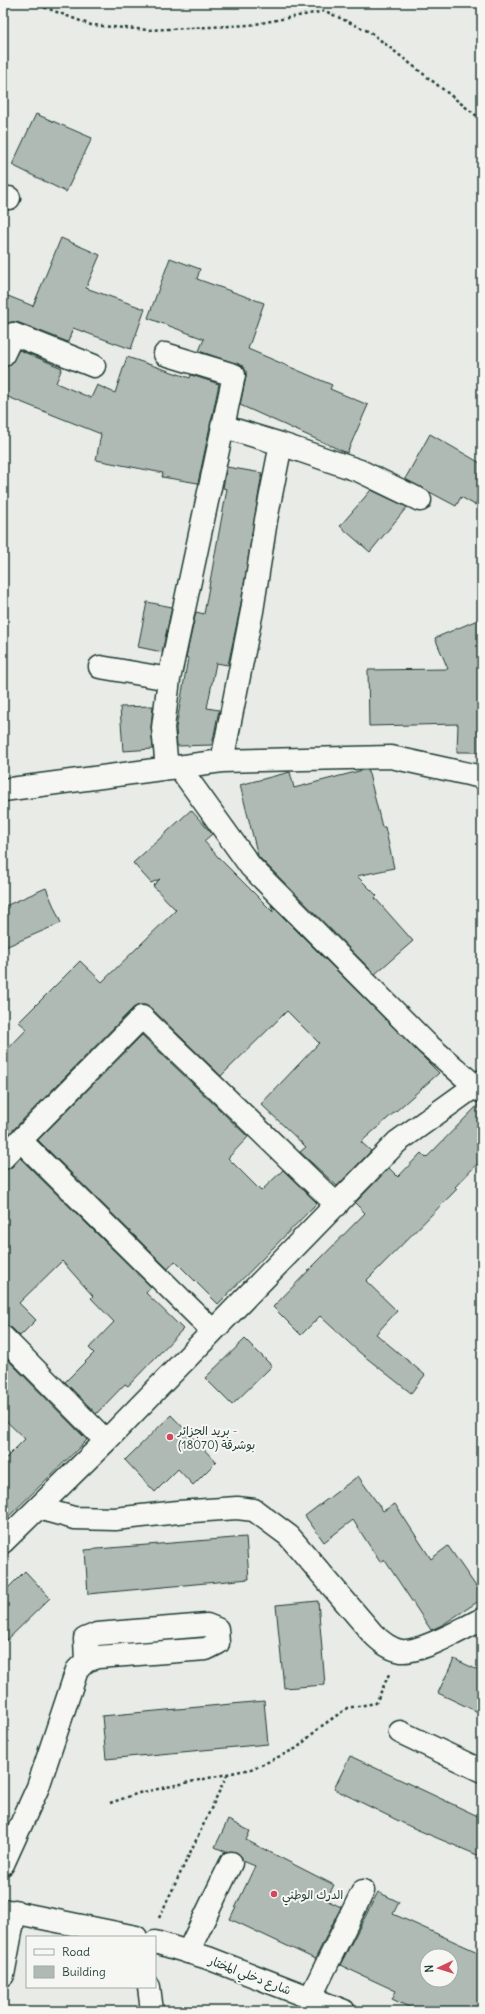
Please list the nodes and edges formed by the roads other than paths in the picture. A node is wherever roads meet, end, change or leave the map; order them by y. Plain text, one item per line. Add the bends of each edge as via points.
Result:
1 (165, 354) dead end
2 (3, 355) edge
3 (94, 366) dead end
4 (222, 426) junction
5 (282, 444) junction
6 (420, 500) dead end
7 (100, 667) dead end
8 (169, 679) junction
9 (222, 761) junction
10 (173, 767) junction
11 (482, 778) edge
12 (3, 790) edge
13 (480, 1086) edge
14 (20, 1140) junction
15 (3, 1158) edge
16 (337, 1205) junction
17 (213, 1331) junction
18 (3, 1337) edge
19 (106, 1441) junction
20 (38, 1508) junction
21 (3, 1542) edge
22 (482, 1620) edge
23 (86, 1661) junction
24 (400, 1732) dead end
25 (482, 1771) edge
26 (231, 1863) dead end
27 (3, 1864) edge
28 (363, 1892) dead end
29 (9, 1911) edge
30 (156, 1932) edge
31 (131, 1936) edge
32 (188, 1952) junction
33 (3, 1975) edge
34 (149, 1988) edge
35 (310, 1998) junction
36 (152, 2011) edge
37 (344, 2011) edge

1 - 4 street via 234,375
2 - 3 street via 13,334
4 - 5 street
4 - 8 street
5 - 6 street via 360,471
5 - 9 street
7 - 8 street
8 - 10 street via 163,728
9 - 10 street
9 - 11 street via 391,757
10 - 12 street
10 - 13 street via 251,867 426,1043
13 - 16 street via 397,1142
14 - 15 street
14 - 16 street via 142,1017
14 - 17 street
16 - 17 street
17 - 19 street
18 - 19 street
19 - 20 street
20 - 21 street
20 - 22 street via 74,1518 115,1519 237,1508 254,1510 289,1536 386,1646 400,1651 414,1650
23 - 23 street via 98,1657 206,1649 218,1644 217,1629 207,1625 97,1634 85,1639
23 - 27 street via 77,1670 38,1787
24 - 25 street
26 - 32 street
28 - 35 street
29 - 31 street
29 - 33 street
30 - 32 street, شارع دخلي المختار
32 - 35 street, شارع دخلي المختار
34 - 36 street
35 - 37 street, شارع دخلي المختار

